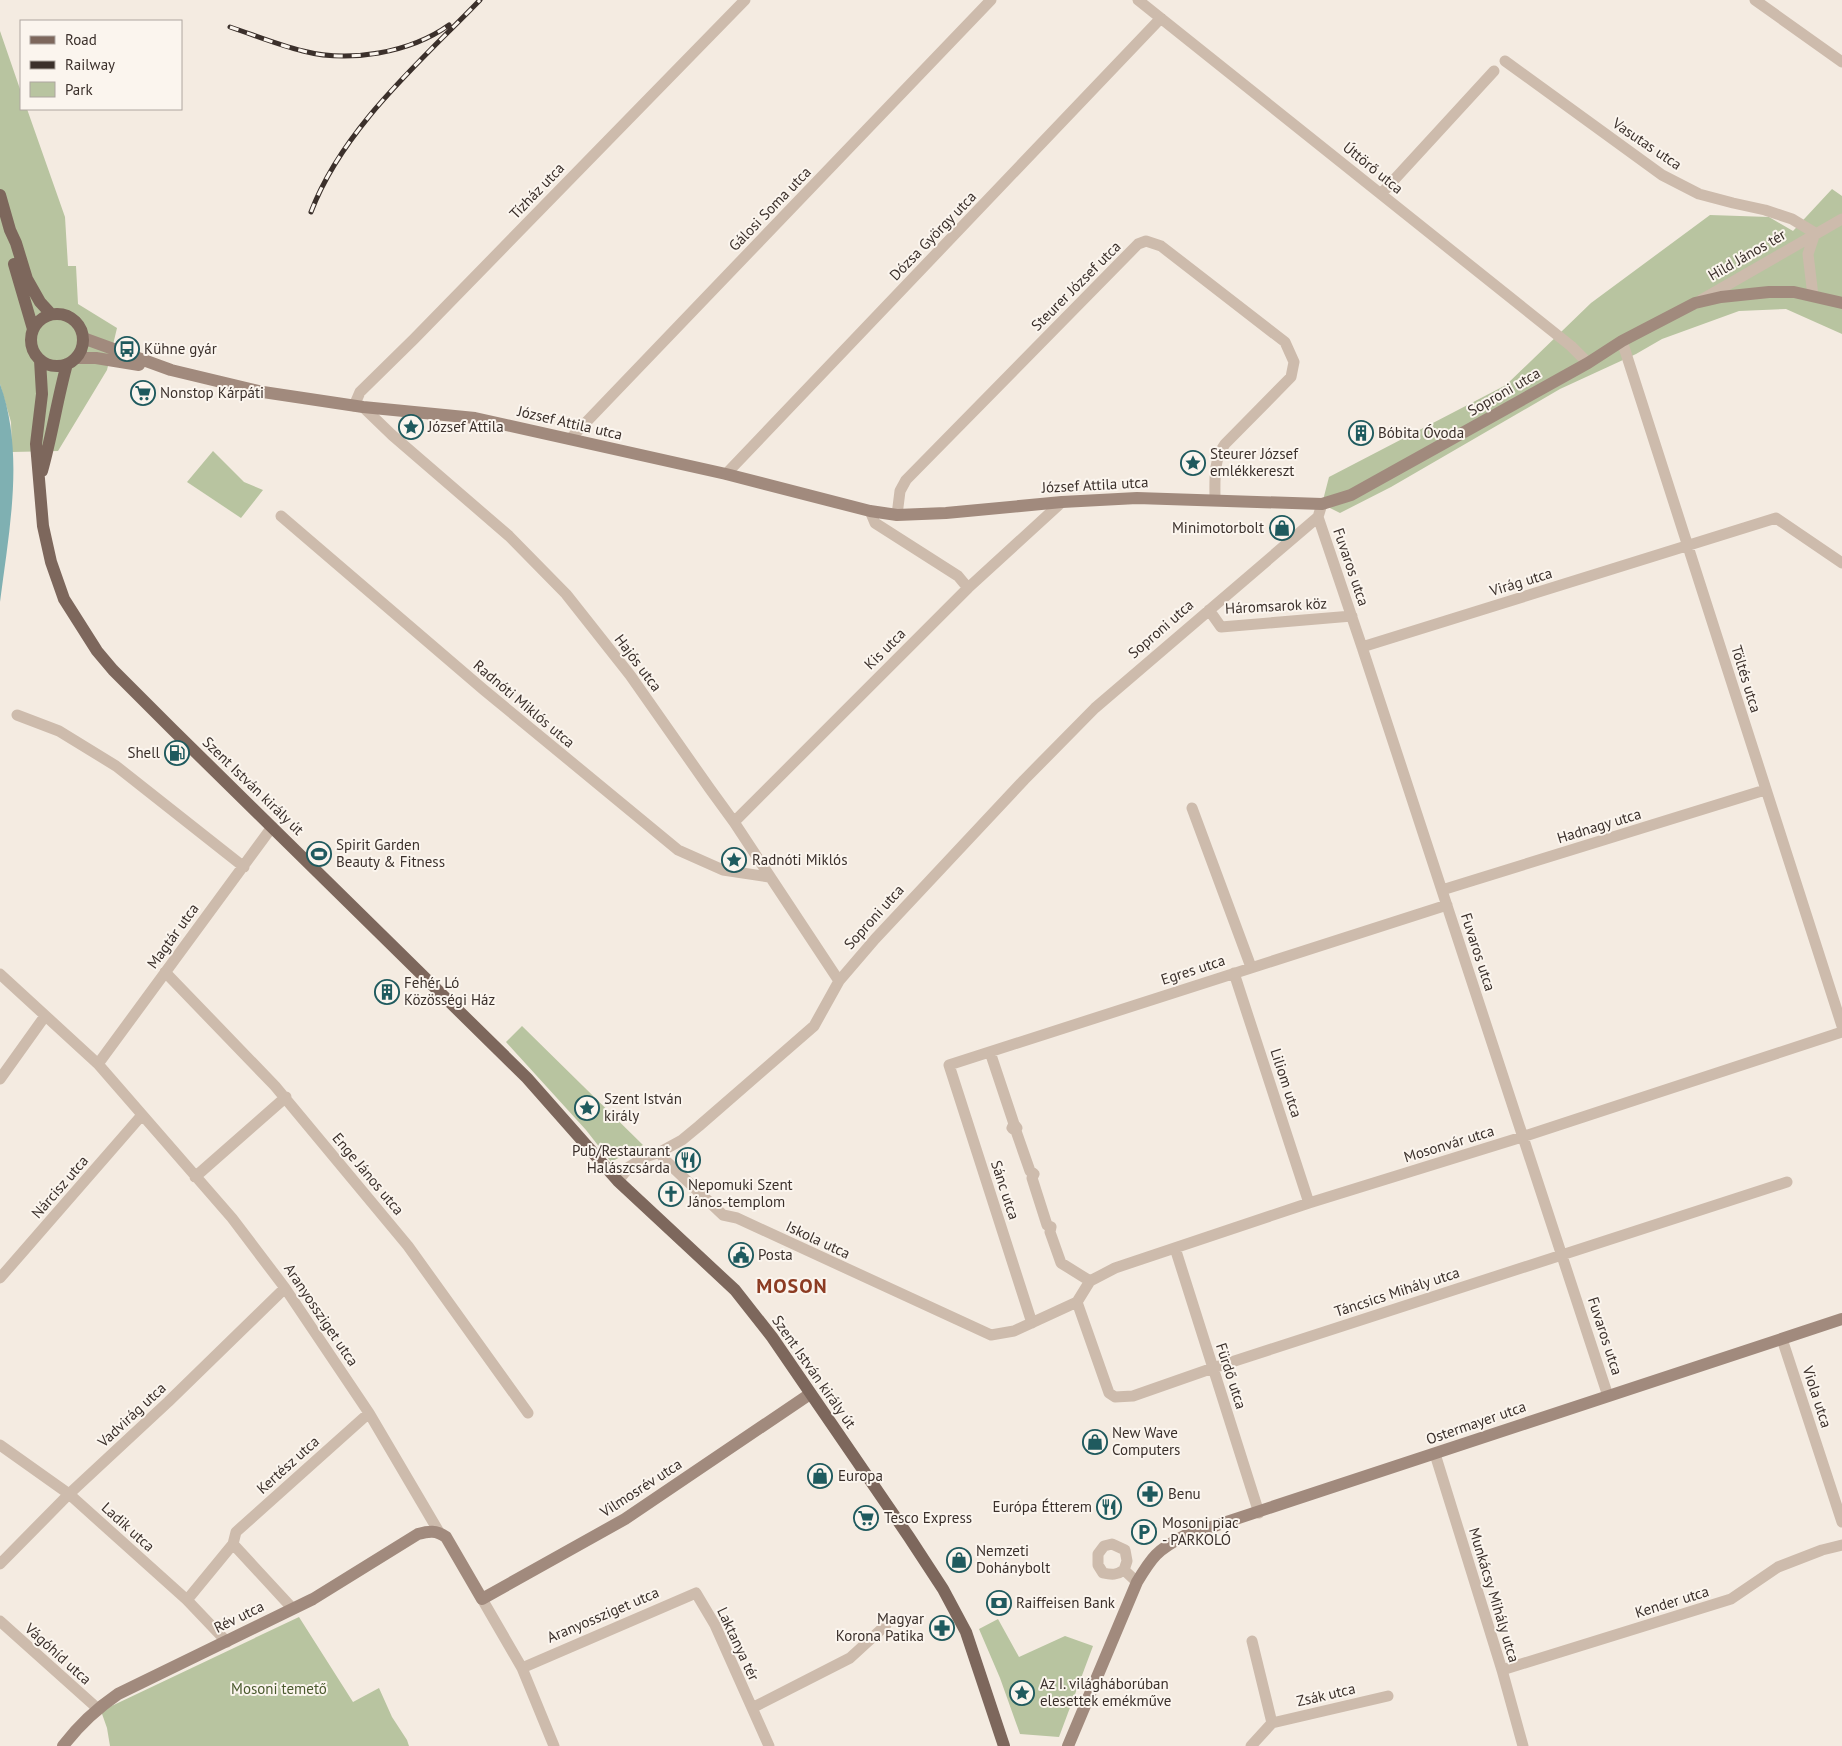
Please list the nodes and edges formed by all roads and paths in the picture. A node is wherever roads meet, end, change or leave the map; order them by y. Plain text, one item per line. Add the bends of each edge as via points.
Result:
1 (745, 0) edge
2 (991, 0) edge
3 (1138, 0) edge
4 (1755, 0) edge
5 (1161, 18) junction
6 (1505, 62) dead end
7 (1842, 62) edge
8 (1494, 71) dead end
9 (1381, 194) junction
10 (0, 195) edge
11 (1842, 219) edge
12 (10, 230) junction
13 (1815, 234) junction
14 (1813, 296) junction
15 (1695, 303) junction
16 (1842, 303) edge
17 (51, 314) junction
18 (33, 328) junction
19 (83, 338) junction
20 (1622, 341) junction
21 (40, 360) junction
22 (71, 361) junction
23 (1588, 363) junction
24 (171, 370) junction
25 (359, 406) junction
26 (570, 439) junction
27 (726, 474) junction
28 (40, 478) junction
29 (1215, 500) junction
30 (1062, 502) junction
31 (1322, 504) junction
32 (870, 511) junction
33 (897, 515) junction
34 (281, 516) dead end
35 (1318, 517) junction
36 (1689, 545) junction
37 (1842, 563) edge
38 (968, 588) junction
39 (1210, 610) junction
40 (1352, 616) junction
41 (1362, 647) junction
42 (17, 715) dead end
43 (1765, 790) junction
44 (1192, 808) dead end
45 (734, 822) junction
46 (272, 827) junction
47 (244, 867) junction
48 (769, 877) junction
49 (1442, 890) junction
50 (1447, 905) junction
51 (1250, 967) junction
52 (165, 972) junction
53 (1234, 973) junction
54 (0, 974) edge
55 (839, 981) junction
56 (45, 1016) junction
57 (1842, 1026) edge
58 (1842, 1032) edge
59 (990, 1052) junction
60 (98, 1064) junction
61 (949, 1065) joint
62 (0, 1079) edge
63 (286, 1098) junction
64 (142, 1115) junction
65 (1522, 1137) junction
66 (660, 1152) junction
67 (195, 1177) junction
68 (618, 1181) junction
69 (1787, 1182) dead end
70 (1309, 1202) junction
71 (1175, 1248) junction
72 (1562, 1255) junction
73 (0, 1278) edge
74 (1090, 1281) junction
75 (285, 1288) junction
76 (1077, 1302) junction
77 (1842, 1319) edge
78 (1032, 1323) junction
79 (1782, 1339) junction
80 (1213, 1368) junction
81 (810, 1394) junction
82 (1608, 1396) junction
83 (368, 1413) junction
84 (528, 1413) dead end
85 (0, 1446) edge
86 (1435, 1454) junction
87 (69, 1494) junction
88 (1258, 1513) junction
89 (1842, 1522) edge
90 (439, 1532) junction
91 (233, 1544) junction
92 (1842, 1545) edge
93 (0, 1564) edge
94 (1124, 1570) junction
95 (1137, 1582) junction
96 (696, 1593) joint
97 (482, 1599) junction
98 (187, 1600) junction
99 (293, 1609) junction
100 (0, 1621) edge
101 (886, 1626) dead end
102 (1252, 1641) dead end
103 (226, 1642) junction
104 (522, 1668) junction
105 (1502, 1670) junction
106 (1388, 1696) dead end
107 (96, 1708) junction
108 (752, 1708) junction
109 (1272, 1723) junction
110 (63, 1746) edge
111 (554, 1746) edge
112 (769, 1746) edge
113 (1004, 1746) edge
114 (1068, 1746) edge
115 (1251, 1746) edge
116 (1523, 1746) edge

1 - 25 street, Tízház utca via 360,392
2 - 26 street, Gálosi Soma utca
3 - 5 street, Úttörő utca
4 - 7 street
5 - 9 street, Úttörő utca
5 - 27 street, Dózsa György utca
6 - 13 street, Vasutas utca via 1662,175 1699,194 1792,219
8 - 9 street
9 - 23 street, Úttörő utca
10 - 12 main road
11 - 13 street, Hild János tér
12 - 17 main road via 27,279
12 - 18 main road via 15,269
13 - 14 street, Hild János tér via 1808,254
13 - 15 street, Hild János tér
14 - 15 street, Soproni utca via 1768,292
14 - 16 street, Soproni utca
15 - 20 street, Soproni utca
17 - 18 main road
17 - 19 main road via 74,320
18 - 21 main road via 31,345
19 - 22 main road via 82,349
19 - 24 street, József Attila utca
20 - 23 street, Soproni utca
20 - 36 street, Töltés utca
21 - 22 main road via 50,365
21 - 28 main road, Szent István király út via 42,394 36,444
22 - 24 street, József Attila utca via 96,358
22 - 28 main road, Szent István király út via 58,398
23 - 31 street, Soproni utca via 1351,495
24 - 25 street, József Attila utca via 263,392
25 - 26 street, József Attila utca via 475,418
25 - 45 street, Hajós utca via 509,536 566,594 630,675
26 - 27 street, József Attila utca
27 - 32 street, József Attila utca
28 - 46 main road, Szent István király út via 43,526 54,570 64,599 97,651
29 - 30 street, József Attila utca via 1137,498
29 - 31 street, József Attila utca
29 - 33 street, Steurer József utca via 1218,453 1291,378 1294,362 1285,342 1161,246 1146,241 1138,244 906,480 900,492
30 - 33 street, József Attila utca
30 - 38 street, Kis utca
31 - 35 street
32 - 33 street, József Attila utca
32 - 38 street via 875,522 958,576
34 - 48 street, Radnóti Miklós utca via 678,850 723,870
35 - 39 street, Soproni utca
35 - 40 street, Fuvaros utca
36 - 37 street, Virág utca via 1776,518
36 - 41 street, Virág utca
36 - 43 street, Töltés utca
38 - 45 street, Kis utca
39 - 40 street, Háromsarok köz via 1221,627
39 - 55 street, Soproni utca via 1088,714 911,900
40 - 41 street, Fuvaros utca
41 - 49 street, Fuvaros utca
42 - 47 street via 59,731 116,766
43 - 49 street, Hadnagy utca
43 - 57 street, Töltés utca
44 - 51 street
45 - 48 street, Hajós utca
46 - 47 street, Magtár utca
46 - 68 main road, Szent István király út via 527,1078
47 - 52 street, Magtár utca
48 - 55 street, Hajós utca
49 - 50 street, Fuvaros utca
50 - 51 street, Egres utca
50 - 65 street, Fuvaros utca
51 - 53 street, Egres utca
52 - 60 street, Magtár utca
52 - 63 street, Enge János utca
53 - 59 street, Egres utca
53 - 70 street, Liliom utca
54 - 56 street, Aranyossziget utca
55 - 66 street, Soproni utca via 814,1026 682,1140
56 - 60 street, Aranyossziget utca
56 - 62 street
58 - 65 street, Mosonvár utca
59 - 61 street, Egres utca
59 - 74 street via 1060,1263
60 - 64 street, Aranyossziget utca
61 - 78 street, Sánc utca
63 - 67 street
63 - 84 street, Enge János utca via 408,1246
64 - 67 street, Aranyossziget utca
64 - 73 street, Nárcisz utca
65 - 70 street, Mosonvár utca
65 - 72 street, Fuvaros utca
66 - 68 street, Soproni utca via 629,1167
66 - 78 street, Iskola utca via 723,1215 738,1218 991,1334 1014,1331
67 - 75 street, Aranyossziget utca via 232,1218
68 - 81 main road, Szent István király út via 735,1290 772,1337
69 - 72 street, Táncsics Mihály utca
70 - 71 street, Mosonvár utca
71 - 74 street, Mosonvár utca via 1114,1268
71 - 80 street, Fürdő utca
72 - 80 street, Táncsics Mihály utca
72 - 82 street, Fuvaros utca
74 - 76 street, Mosonvár utca
75 - 83 street, Aranyossziget utca
75 - 87 street, Vadvirág utca
76 - 78 street, Iskola utca
76 - 80 street, Táncsics Mihály utca via 1109,1393 1115,1397 1133,1396
77 - 79 street, Ostermayer utca
79 - 82 street, Ostermayer utca
79 - 89 street, Viola utca
80 - 88 street, Fürdő utca
81 - 97 street, Vilmosrév utca via 625,1519
81 - 113 main road, Szent István király út via 943,1589 966,1632
82 - 86 street, Ostermayer utca
83 - 90 street, Aranyossziget utca
83 - 91 street, Kertész utca via 236,1532
85 - 87 street, Ladik utca
86 - 88 street, Ostermayer utca
86 - 105 street, Munkácsy Mihály utca
87 - 93 street, Vadvirág utca
87 - 98 street, Ladik utca
88 - 95 street, Ostermayer utca via 1184,1536 1163,1547
90 - 97 street, Aranyossziget utca via 446,1537
90 - 99 street, Rév utca via 418,1534 334,1588
91 - 98 street, Kertész utca
91 - 99 street
92 - 105 street, Kender utca via 1778,1567 1731,1599
94 - 94 street via 1128,1561 1125,1550 1112,1544 1104,1546 1098,1554 1098,1565 1103,1573 1112,1575
94 - 95 street
95 - 114 street, Ostermayer utca
96 - 104 street, Aranyossziget utca
96 - 108 street, Laktanya tér via 715,1625
97 - 104 street, Aranyossziget utca
98 - 103 street, Ladik utca
99 - 103 street, Rév utca
100 - 107 street, Vágóhíd utca
101 - 108 street via 850,1658
102 - 109 street
103 - 107 street, Rév utca via 118,1694
104 - 111 street, Aranyossziget utca
105 - 116 street, Munkácsy Mihály utca
106 - 109 street, Zsák utca
107 - 110 street, Rév utca
108 - 112 street, Laktanya tér
109 - 115 street

